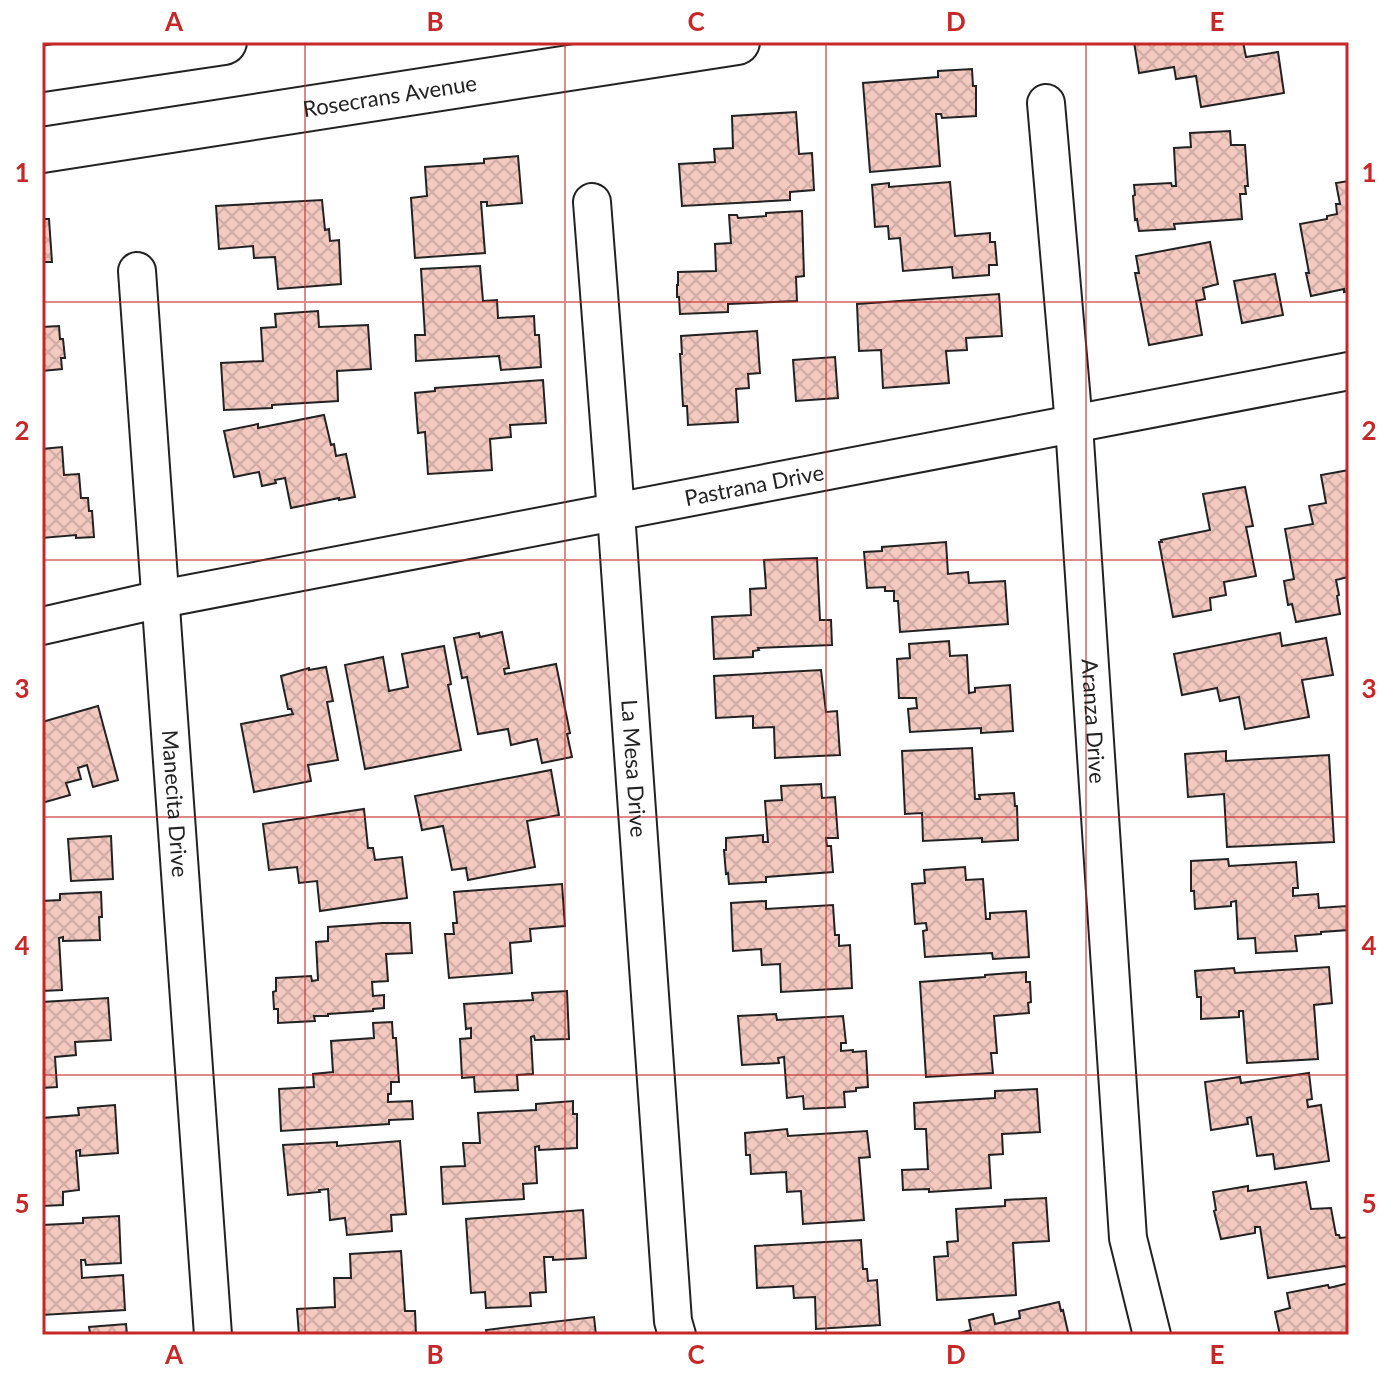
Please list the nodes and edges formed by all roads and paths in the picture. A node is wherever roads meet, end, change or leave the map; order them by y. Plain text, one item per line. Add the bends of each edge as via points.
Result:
1 (224, 42) edge
2 (737, 42) edge
3 (42, 69) edge
4 (1046, 103) dead end
5 (42, 150) edge
6 (592, 202) dead end
7 (137, 271) dead end
8 (1349, 371) edge
9 (1074, 425) junction
10 (616, 513) junction
11 (161, 599) junction
12 (42, 626) edge
13 (213, 1335) edge
14 (677, 1335) edge
15 (1152, 1335) edge

1 - 3 main road
2 - 5 main road, Rosecrans Avenue
4 - 9 street, Aranza Drive
6 - 10 street, La Mesa Drive
7 - 11 street, Manecita Drive
8 - 9 street, Pastrana Drive
9 - 10 street, Pastrana Drive
9 - 15 street, Aranza Drive via 1128,1238
10 - 11 street, Pastrana Drive
10 - 14 street, La Mesa Drive
11 - 12 street, Pastrana Drive
11 - 13 street, Manecita Drive

